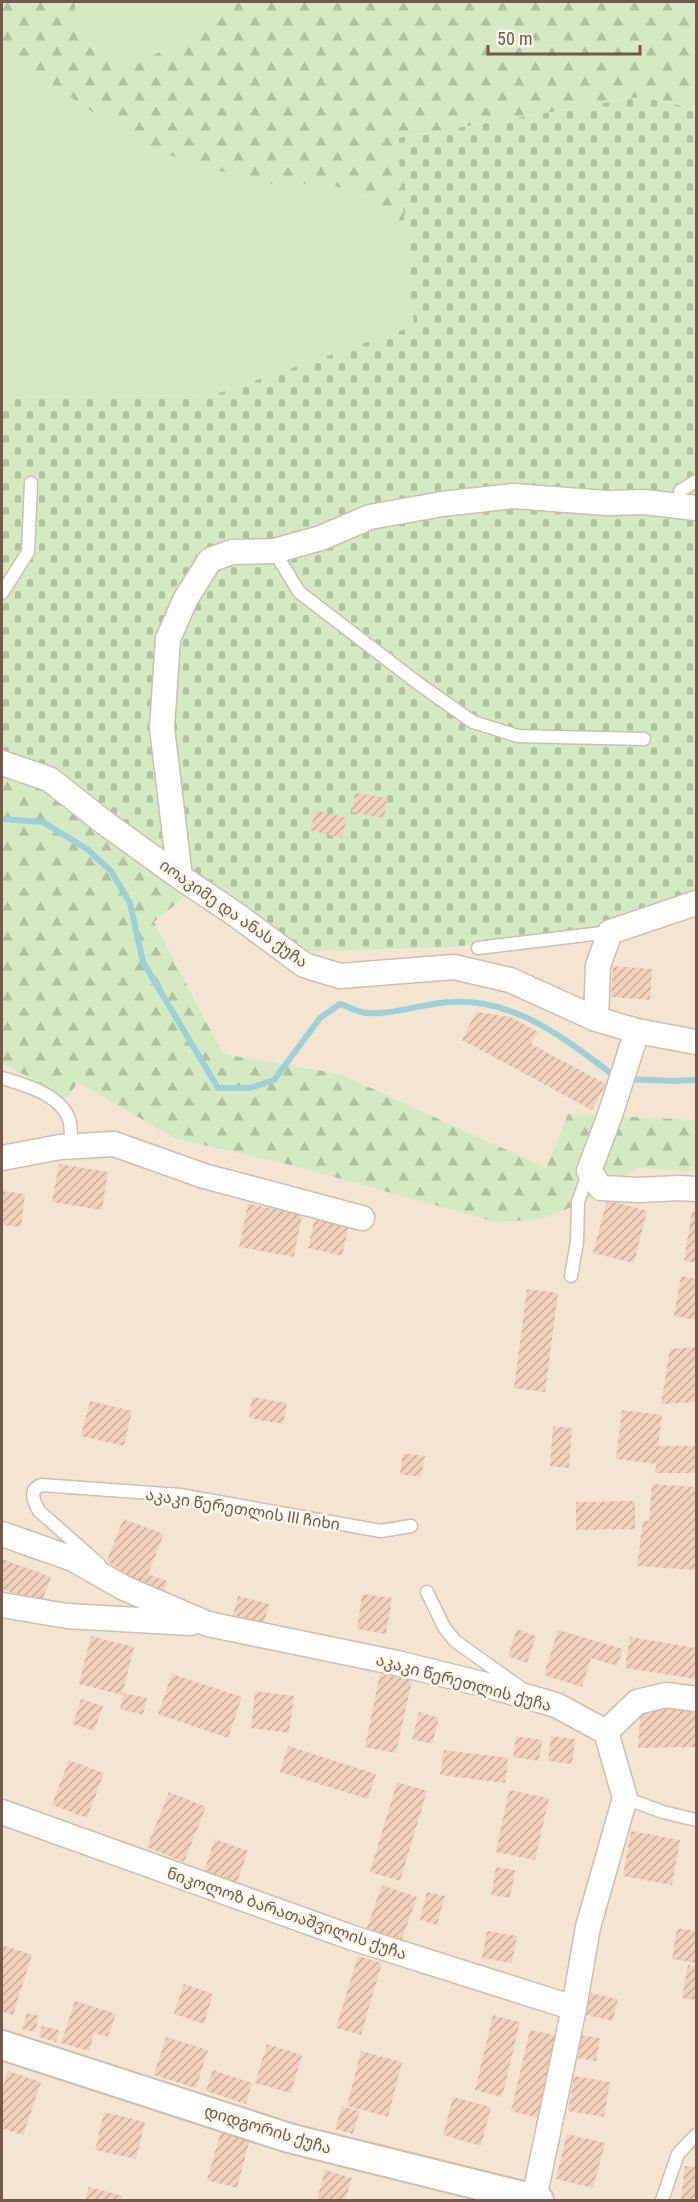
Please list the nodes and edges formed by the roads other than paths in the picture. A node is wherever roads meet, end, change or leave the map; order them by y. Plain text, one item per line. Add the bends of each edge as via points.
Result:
1 (696, 481) edge
2 (31, 483) dead end
3 (688, 507) edge
4 (274, 552) junction
5 (2, 592) edge
6 (644, 739) dead end
7 (2, 763) edge
8 (180, 877) junction
9 (696, 903) edge
10 (610, 932) junction
11 (478, 948) dead end
12 (597, 1019) junction
13 (637, 1031) junction
14 (696, 1042) edge
15 (2, 1078) edge
16 (71, 1147) junction
17 (2, 1158) edge
18 (589, 1171) junction
19 (696, 1190) edge
20 (362, 1218) dead end
21 (571, 1276) dead end
22 (411, 1526) dead end
23 (2, 1534) edge
24 (124, 1588) junction
25 (428, 1592) dead end
26 (2, 1605) edge
27 (208, 1624) junction
28 (696, 1699) edge
29 (539, 1700) junction
30 (606, 1732) junction
31 (625, 1798) junction
32 (2, 1812) edge
33 (696, 1820) edge
34 (574, 2008) junction
35 (2, 2045) edge
36 (696, 2135) edge
37 (537, 2200) edge
38 (662, 2200) edge

1 - 3 lane via 680,491
2 - 5 lane via 28,552
3 - 4 street via 513,496 370,517
4 - 6 lane via 299,592 473,722 518,736
4 - 8 street via 231,552 210,560 185,600 168,639 162,728
7 - 8 street, იოაკიმე და ანას ქუჩა via 49,779
8 - 12 street, იოაკიმე და ანას ქუჩა via 304,965 340,976 454,967 510,980
9 - 10 street
10 - 11 lane
10 - 12 street via 598,966
12 - 13 street, იოაკიმე და ანას ქუჩა
13 - 14 street, იოაკიმე და ანას ქუჩა
13 - 18 street
15 - 16 lane via 24,1085 59,1105 70,1123
16 - 17 street
16 - 20 street via 114,1144 204,1176
18 - 19 street via 601,1188
18 - 21 lane via 578,1202
22 - 24 lane, აკაკი წერეთლის III ჩიხი via 381,1531 180,1495 36,1487 34,1502 39,1511
23 - 24 street, აკაკი წერეთლის ქუჩა via 73,1559
24 - 27 street, აკაკი წერეთლის ქუჩა
25 - 29 lane via 455,1641
26 - 27 street via 66,1616
27 - 29 street, აკაკი წერეთლის ქუჩა via 397,1663
28 - 30 street via 666,1695 637,1702
29 - 30 street, აკაკი წერეთლის ქუჩა
30 - 31 street
31 - 33 lane
31 - 34 street via 588,1927
32 - 34 street, ნიკოლოზ ბარათაშვილის ქუჩა via 353,1938
34 - 37 street
35 - 37 street, დიდგორის ქუჩა via 289,2138
36 - 38 lane via 678,2154

